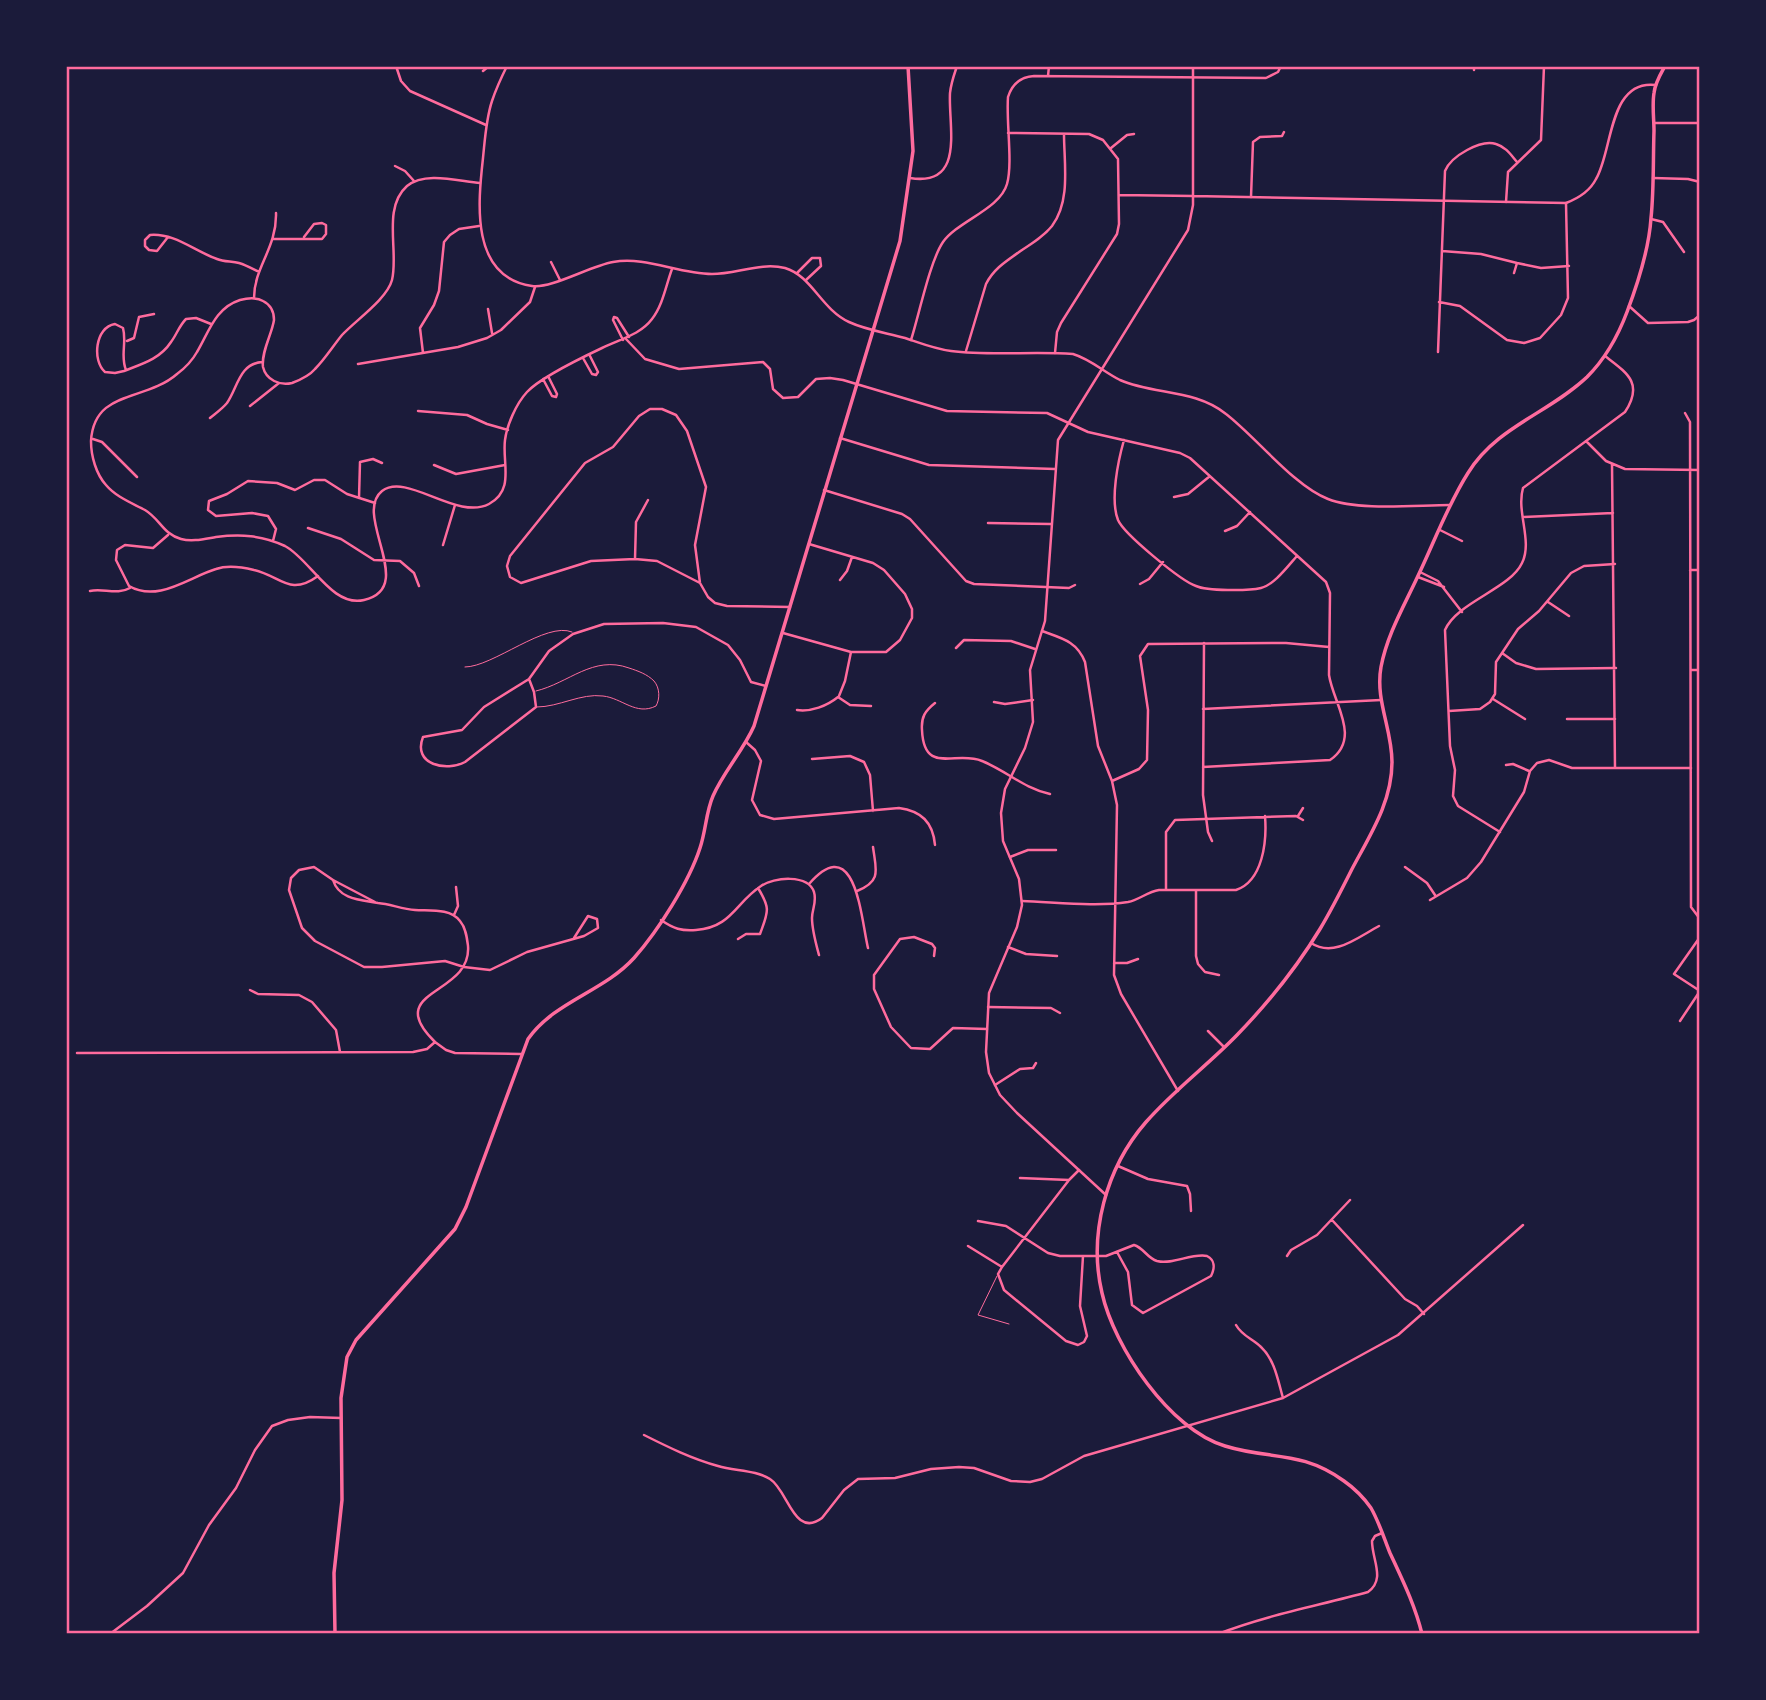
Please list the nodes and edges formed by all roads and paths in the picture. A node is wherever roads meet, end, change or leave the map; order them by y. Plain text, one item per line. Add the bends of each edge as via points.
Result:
1 (396, 66) edge
2 (489, 66) edge
3 (500, 66) edge
4 (908, 66) edge
5 (957, 66) edge
6 (1049, 66) edge
7 (1193, 66) edge
8 (1544, 66) edge
9 (1665, 66) edge
10 (506, 67) edge
11 (1280, 67) edge
12 (483, 71) dead end
13 (1048, 76) junction
14 (1193, 78) junction
15 (1656, 85) junction
16 (1654, 123) junction
17 (1699, 123) edge
18 (486, 125) junction
19 (1284, 132) dead end
20 (1008, 133) junction
21 (1064, 134) junction
22 (1134, 134) dead end
23 (1111, 148) junction
24 (1517, 162) junction
25 (396, 166) dead end
26 (910, 178) junction
27 (1653, 178) junction
28 (414, 182) junction
29 (1699, 182) edge
30 (480, 183) junction
31 (1119, 195) junction
32 (1193, 196) junction
33 (1251, 198) junction
34 (1443, 201) junction
35 (1506, 203) junction
36 (1566, 203) junction
37 (276, 213) dead end
38 (1651, 219) junction
39 (479, 226) junction
40 (169, 237) junction
41 (304, 237) junction
42 (274, 239) junction
43 (1442, 251) junction
44 (1684, 252) dead end
45 (551, 262) dead end
46 (1517, 264) junction
47 (1569, 266) junction
48 (672, 270) junction
49 (260, 272) junction
50 (797, 273) junction
51 (1514, 273) dead end
52 (561, 280) junction
53 (806, 280) junction
54 (535, 287) junction
55 (254, 298) junction
56 (1439, 302) junction
57 (1629, 305) junction
58 (488, 309) dead end
59 (154, 314) dead end
60 (1699, 314) edge
61 (211, 324) junction
62 (874, 330) junction
63 (492, 335) junction
64 (626, 339) junction
65 (911, 340) junction
66 (126, 341) junction
67 (966, 351) junction
68 (1438, 352) dead end
69 (423, 353) junction
70 (1055, 354) junction
71 (589, 355) junction
72 (1605, 356) junction
73 (583, 358) junction
74 (264, 362) junction
75 (358, 364) dead end
76 (1101, 369) junction
77 (126, 370) junction
78 (548, 376) junction
79 (544, 379) junction
80 (279, 383) junction
81 (857, 384) junction
82 (250, 406) dead end
83 (418, 411) dead end
84 (1685, 413) dead end
85 (210, 418) dead end
86 (1068, 423) junction
87 (508, 430) junction
88 (92, 438) junction
89 (840, 438) junction
90 (1124, 440) junction
91 (1586, 441) junction
92 (382, 463) dead end
93 (1612, 464) junction
94 (434, 465) dead end
95 (506, 465) junction
96 (1055, 469) junction
97 (1699, 470) edge
98 (1690, 471) junction
99 (1210, 476) junction
100 (137, 477) dead end
101 (824, 490) junction
102 (1174, 497) dead end
103 (359, 498) junction
104 (648, 500) dead end
105 (374, 503) junction
106 (456, 505) junction
107 (1450, 505) junction
108 (1251, 512) junction
109 (1613, 513) junction
110 (1523, 517) junction
111 (988, 523) dead end
112 (1051, 524) junction
113 (308, 528) dead end
114 (1439, 530) junction
115 (1225, 531) dead end
116 (169, 534) junction
117 (273, 541) junction
118 (1462, 541) dead end
119 (809, 544) junction
120 (443, 545) dead end
121 (1298, 555) junction
122 (852, 557) junction
123 (635, 559) junction
124 (384, 561) junction
125 (1163, 562) junction
126 (1615, 564) junction
127 (698, 569) junction
128 (1690, 570) junction
129 (1699, 570) edge
130 (1419, 575) junction
131 (318, 576) junction
132 (687, 576) junction
133 (840, 580) dead end
134 (700, 583) junction
135 (1140, 584) dead end
136 (1076, 585) dead end
137 (419, 586) dead end
138 (131, 587) junction
139 (1048, 587) junction
140 (90, 591) dead end
141 (1548, 601) junction
142 (790, 607) junction
143 (1462, 612) junction
144 (1569, 616) dead end
145 (1042, 631) junction
146 (782, 633) junction
147 (573, 634) junction
148 (1204, 643) junction
149 (1329, 647) junction
150 (956, 648) dead end
151 (1036, 649) junction
152 (851, 652) junction
153 (1502, 653) junction
154 (464, 667) dead end
155 (1616, 668) junction
156 (1690, 670) junction
157 (1699, 670) edge
158 (529, 679) junction
159 (766, 686) junction
160 (534, 692) junction
161 (838, 697) junction
162 (1493, 699) junction
163 (1033, 700) junction
164 (1381, 700) junction
165 (994, 702) dead end
166 (1337, 702) junction
167 (935, 703) dead end
168 (871, 706) dead end
169 (536, 707) junction
170 (1203, 709) junction
171 (797, 710) dead end
172 (1449, 711) junction
173 (1525, 719) dead end
174 (1567, 719) dead end
175 (1615, 719) junction
176 (746, 743) junction
177 (813, 759) dead end
178 (1506, 765) dead end
179 (1203, 767) junction
180 (1615, 768) junction
181 (1691, 768) junction
182 (1530, 772) junction
183 (1010, 777) junction
184 (1112, 780) junction
185 (1050, 794) dead end
186 (1303, 808) dead end
187 (873, 811) junction
188 (1265, 816) junction
189 (1298, 816) junction
190 (1207, 818) junction
191 (1303, 820) dead end
192 (1500, 832) junction
193 (1212, 841) dead end
194 (935, 845) dead end
195 (873, 847) dead end
196 (1056, 850) dead end
197 (1010, 857) junction
198 (1405, 867) dead end
199 (333, 880) junction
200 (809, 884) junction
201 (456, 887) dead end
202 (758, 888) junction
203 (1166, 890) junction
204 (1196, 890) junction
205 (857, 891) junction
206 (1436, 897) junction
207 (1430, 900) dead end
208 (1022, 901) junction
209 (375, 902) junction
210 (1115, 903) junction
211 (454, 915) junction
212 (1699, 919) edge
213 (661, 920) junction
214 (1379, 926) dead end
215 (1699, 937) edge
216 (575, 938) junction
217 (738, 939) dead end
218 (1311, 943) junction
219 (1009, 947) junction
220 (868, 948) dead end
221 (818, 956) dead end
222 (934, 956) dead end
223 (1057, 956) dead end
224 (1138, 959) dead end
225 (1114, 963) junction
226 (464, 967) junction
227 (1219, 975) dead end
228 (250, 990) dead end
229 (1699, 991) edge
230 (987, 1007) junction
231 (1060, 1013) dead end
232 (1680, 1021) dead end
233 (987, 1029) junction
234 (1208, 1031) dead end
235 (435, 1042) junction
236 (1224, 1047) junction
237 (340, 1052) junction
238 (77, 1053) dead end
239 (521, 1054) junction
240 (1036, 1063) dead end
241 (995, 1085) junction
242 (1178, 1091) junction
243 (1118, 1166) junction
244 (1079, 1170) junction
245 (1020, 1178) dead end
246 (1069, 1180) junction
247 (1106, 1195) junction
248 (1350, 1200) dead end
249 (1191, 1211) dead end
250 (1332, 1220) junction
251 (978, 1221) dead end
252 (1523, 1225) dead end
253 (1024, 1237) junction
254 (968, 1246) dead end
255 (1117, 1252) junction
256 (1098, 1255) junction
257 (1083, 1256) junction
258 (1287, 1256) dead end
259 (1002, 1267) junction
260 (998, 1274) junction
261 (1424, 1314) junction
262 (1009, 1324) dead end
263 (1236, 1325) dead end
264 (1283, 1398) junction
265 (341, 1418) junction
266 (1188, 1427) junction
267 (644, 1434) dead end
268 (1382, 1533) junction
269 (110, 1633) edge
270 (335, 1633) edge
271 (1218, 1633) edge
272 (1422, 1633) edge

1 - 18 street via 410,90
2 - 12 street
3 - 10 street
4 - 26 main road via 913,131
5 - 26 street via 950,93 948,162 932,178
6 - 13 street
7 - 14 street
8 - 24 street via 1541,140
9 - 15 main road
10 - 18 street
11 - 14 street via 1266,78
13 - 14 street
13 - 20 street via 1024,78 1012,88
14 - 32 street
15 - 16 main road
15 - 36 street via 1635,89 1620,103 1597,179 1584,194
16 - 17 street
16 - 27 main road
18 - 30 street
19 - 33 street via 1253,142
20 - 21 street
20 - 65 street via 1007,187 997,200 944,240
21 - 23 street via 1097,136
21 - 67 street via 1064,189 1058,216 1042,236 991,274
22 - 23 street
23 - 31 street via 1118,159
24 - 34 street via 1492,142 1458,156 1445,171
24 - 35 street via 1507,176
25 - 28 street
26 - 62 main road via 900,241
27 - 29 street
27 - 38 main road
28 - 30 street via 428,178
28 - 80 street via 396,203 393,274 388,289 313,371 296,382
30 - 39 street
31 - 32 street
31 - 70 street via 1117,234 1061,323
32 - 33 street
32 - 76 street via 1192,217 1181,244
33 - 34 street
34 - 35 street
34 - 43 street
35 - 36 street
36 - 47 street
37 - 42 street
38 - 44 street via 1661,220
38 - 57 main road
39 - 54 street via 494,264 507,276
39 - 69 street via 459,229 444,242 437,298 420,328
40 - 40 street via 150,235 146,248 157,251
40 - 49 street
41 - 41 street via 322,239 326,225 314,224
41 - 42 street
42 - 49 street
43 - 46 street via 1480,254
43 - 56 street
45 - 52 street
46 - 47 street
46 - 51 street
47 - 56 street via 1565,307 1532,342 1507,340 1460,306
48 - 50 street via 713,274 773,266
48 - 52 street via 650,263 614,262
48 - 64 street via 657,312
49 - 55 street
50 - 53 street
50 - 53 street via 812,258 820,258 821,266
52 - 54 street
53 - 62 street via 839,317
54 - 63 street via 530,302
55 - 61 street via 229,305
55 - 74 street via 274,312
56 - 68 street
57 - 60 street via 1648,323 1688,322
57 - 72 main road
58 - 63 street
59 - 66 street via 139,317 134,338
61 - 77 street via 186,319 163,353
61 - 88 street via 183,370 156,388 108,405 96,421
62 - 65 street
62 - 81 main road
63 - 69 street
64 - 64 street via 617,318 614,317 613,320
64 - 71 street
64 - 81 street via 645,359 679,369 763,362 770,369 773,389 787,399 801,395 819,379
65 - 67 street
66 - 77 street via 122,357
66 - 77 street via 118,324 105,326 99,335 101,369 111,373
67 - 70 street
69 - 75 street
70 - 76 street via 1082,357
71 - 73 street
71 - 73 street via 596,375
72 - 91 street via 1631,377 1634,394 1625,412
72 - 107 main road via 1580,383 1494,440 1470,469
73 - 78 street
74 - 80 street via 266,374
74 - 85 street via 245,369 226,404
76 - 86 street
76 - 107 street via 1121,380 1217,407 1310,489 1329,500
78 - 79 street
78 - 79 street via 556,397
79 - 87 street via 525,394
80 - 82 street
81 - 86 street via 938,409 1048,413
81 - 89 main road
83 - 87 street via 467,415
84 - 98 street via 1690,422
86 - 90 street
86 - 96 street via 1058,440
87 - 95 street
88 - 100 street via 102,442
88 - 116 street via 93,459 106,485 150,513
89 - 96 street via 929,465
89 - 101 main road
90 - 99 street via 1183,454
90 - 125 street via 1118,463 1117,517 1130,536
91 - 93 street
91 - 110 street via 1523,488
92 - 103 street via 373,459 360,462
93 - 98 street via 1635,471
93 - 109 street
94 - 95 street via 459,474
95 - 106 street via 506,483 495,500 486,506
96 - 112 street
97 - 98 street
98 - 128 street
99 - 102 street via 1188,495
99 - 108 street
101 - 119 main road
101 - 139 street via 910,519 966,581
103 - 105 street
103 - 117 street via 318,479 295,490 279,483 248,481 209,502 208,510 216,516 268,516 276,529
104 - 123 street via 636,522
105 - 106 street via 382,491 395,487
105 - 124 street
106 - 120 street
107 - 114 main road
108 - 115 street
108 - 121 street
109 - 110 street
109 - 126 street
110 - 143 street via 1521,565
111 - 112 street
112 - 139 street
113 - 124 street via 341,539 370,559
114 - 118 street
114 - 130 main road
116 - 117 street via 188,541 243,535
116 - 138 street via 153,548 128,545 117,550 116,560
117 - 131 street via 300,556
119 - 122 street
119 - 142 main road
121 - 125 street via 1270,583 1256,588 1197,587
121 - 149 street via 1328,586
122 - 133 street
122 - 152 street via 884,570 912,610 894,647 886,652
123 - 127 street via 588,561 525,582 512,579 507,566 510,555 584,464 613,447 639,416 662,409 676,415 687,431 706,487 695,545
123 - 132 street via 657,561
124 - 131 street via 383,586 363,601 340,596
124 - 137 street via 403,562
125 - 135 street
126 - 141 street via 1578,568
126 - 155 street
127 - 132 street via 697,577
127 - 134 street
128 - 129 street
128 - 156 street
130 - 143 street via 1438,581
130 - 164 main road via 1384,654
131 - 138 street via 295,586 255,570 221,567 175,587 146,591
132 - 134 street
134 - 142 street via 719,605
136 - 139 street
138 - 140 street
139 - 145 street
141 - 144 street
141 - 153 street via 1518,629
142 - 146 main road
143 - 172 street via 1450,621 1444,635
145 - 151 street
145 - 184 street via 1072,642 1083,656 1098,746
146 - 152 street
146 - 159 main road
147 - 154 lane via 567,630 542,636
147 - 158 street via 547,653
147 - 159 street via 611,623 696,627 728,645 751,682
148 - 149 street
148 - 170 street
148 - 184 street via 1154,643 1143,649 1147,760 1139,769
149 - 166 street via 1329,675
150 - 151 street via 964,640 1008,640
151 - 163 street via 1030,670
152 - 161 street
153 - 155 street via 1536,669
153 - 162 street via 1494,667
155 - 175 street
156 - 157 street
156 - 181 street
158 - 160 street
158 - 169 street via 486,706 462,730 422,738 422,751 437,766 458,765
159 - 176 main road
160 - 169 street
160 - 169 lane via 583,669 612,664 646,675 659,694 658,704 646,710 601,695
161 - 168 street via 850,705
161 - 171 street via 809,710
162 - 172 street via 1480,709
162 - 173 street
163 - 165 street
163 - 183 street via 1030,736
164 - 166 street
164 - 218 main road via 1391,744 1388,796
166 - 170 street
166 - 179 street via 1346,732 1338,755 1330,760
167 - 183 street via 922,720 922,742 928,753 939,759 978,759
170 - 179 street
172 - 192 street via 1455,801
174 - 175 street
175 - 180 street
176 - 187 street via 761,761 752,800 760,815 774,819
176 - 213 main road via 719,784 695,863
177 - 187 street via 850,756 864,762 870,775
178 - 182 street
179 - 190 street
180 - 181 street
180 - 182 street via 1572,768 1545,760
181 - 212 street via 1692,907
182 - 192 street via 1524,792
183 - 185 street
183 - 197 street via 1001,813 1003,841
184 - 210 street
186 - 189 street
187 - 194 street via 899,808 919,814 931,827
188 - 189 street
188 - 190 street
188 - 204 street via 1264,848 1249,884 1236,890
189 - 191 street
190 - 193 street
190 - 203 street via 1180,819 1167,829
192 - 206 street via 1472,873
195 - 205 street via 876,877
196 - 197 street via 1028,850
197 - 208 street
198 - 206 street via 1427,883
199 - 209 street
199 - 209 street via 352,898
199 - 226 street via 316,867 306,867 290,882 298,920 314,941 363,967 440,961
200 - 202 street via 793,879
200 - 205 street via 824,869 836,867 849,876
200 - 221 street via 815,902 812,919
201 - 211 street
202 - 213 street via 714,927 681,930
202 - 217 street via 767,904 767,917 760,934
203 - 204 street
203 - 210 street
204 - 227 street via 1196,959 1205,972
205 - 220 street
206 - 207 street
208 - 210 street
208 - 219 street
209 - 211 street
210 - 225 street
211 - 226 street via 466,932
213 - 239 main road via 623,969 548,1017
214 - 218 street via 1332,949
215 - 229 street via 1674,974
216 - 216 street via 596,930 597,919 588,916
216 - 226 street via 527,952 490,970
218 - 236 main road
219 - 223 street via 1026,954
219 - 230 street via 991,983
222 - 233 street via 932,944 911,937 900,939 874,975 873,989 891,1027 911,1048 930,1049 953,1028
224 - 225 street
225 - 242 street via 1116,984
226 - 235 street via 421,1003 419,1021
228 - 237 street via 299,995 312,1002 336,1030
229 - 232 street
230 - 231 street via 1051,1008
230 - 233 street
233 - 241 street via 987,1061
234 - 236 street
235 - 237 street via 417,1052
235 - 239 street via 455,1053
236 - 242 main road
237 - 238 street
239 - 265 main road via 455,1228 356,1340 347,1357
240 - 241 street
241 - 244 street via 1017,1113
242 - 243 main road via 1141,1128
243 - 247 main road
243 - 249 street via 1148,1179 1187,1186
244 - 246 street
244 - 247 street
245 - 246 street
246 - 253 street
247 - 256 main road
248 - 250 street
250 - 258 street
250 - 261 street
251 - 253 street via 1006,1226
252 - 261 street
253 - 257 street via 1054,1255
253 - 259 street
254 - 259 street
255 - 255 street via 1138,1245 1160,1261 1203,1255 1210,1257 1214,1268 1211,1276 1143,1313 1130,1301 1128,1272
255 - 256 street
256 - 257 street
256 - 266 main road via 1103,1297 1124,1349
257 - 260 street via 1080,1306 1087,1336 1078,1345 1066,1341 1004,1290
259 - 260 street
260 - 262 lane via 978,1315
261 - 264 street via 1375,1349
263 - 264 street via 1268,1354
264 - 266 street
265 - 269 street via 310,1417 272,1426 183,1573
265 - 270 main road
266 - 267 street via 1084,1456 1030,1482 1011,1481 970,1467 858,1479 821,1518 810,1523 798,1520 769,1478 707,1463
266 - 268 main road via 1219,1445 1301,1459 1324,1469 1357,1492 1371,1508
268 - 271 street via 1372,1541 1375,1588
268 - 272 main road

